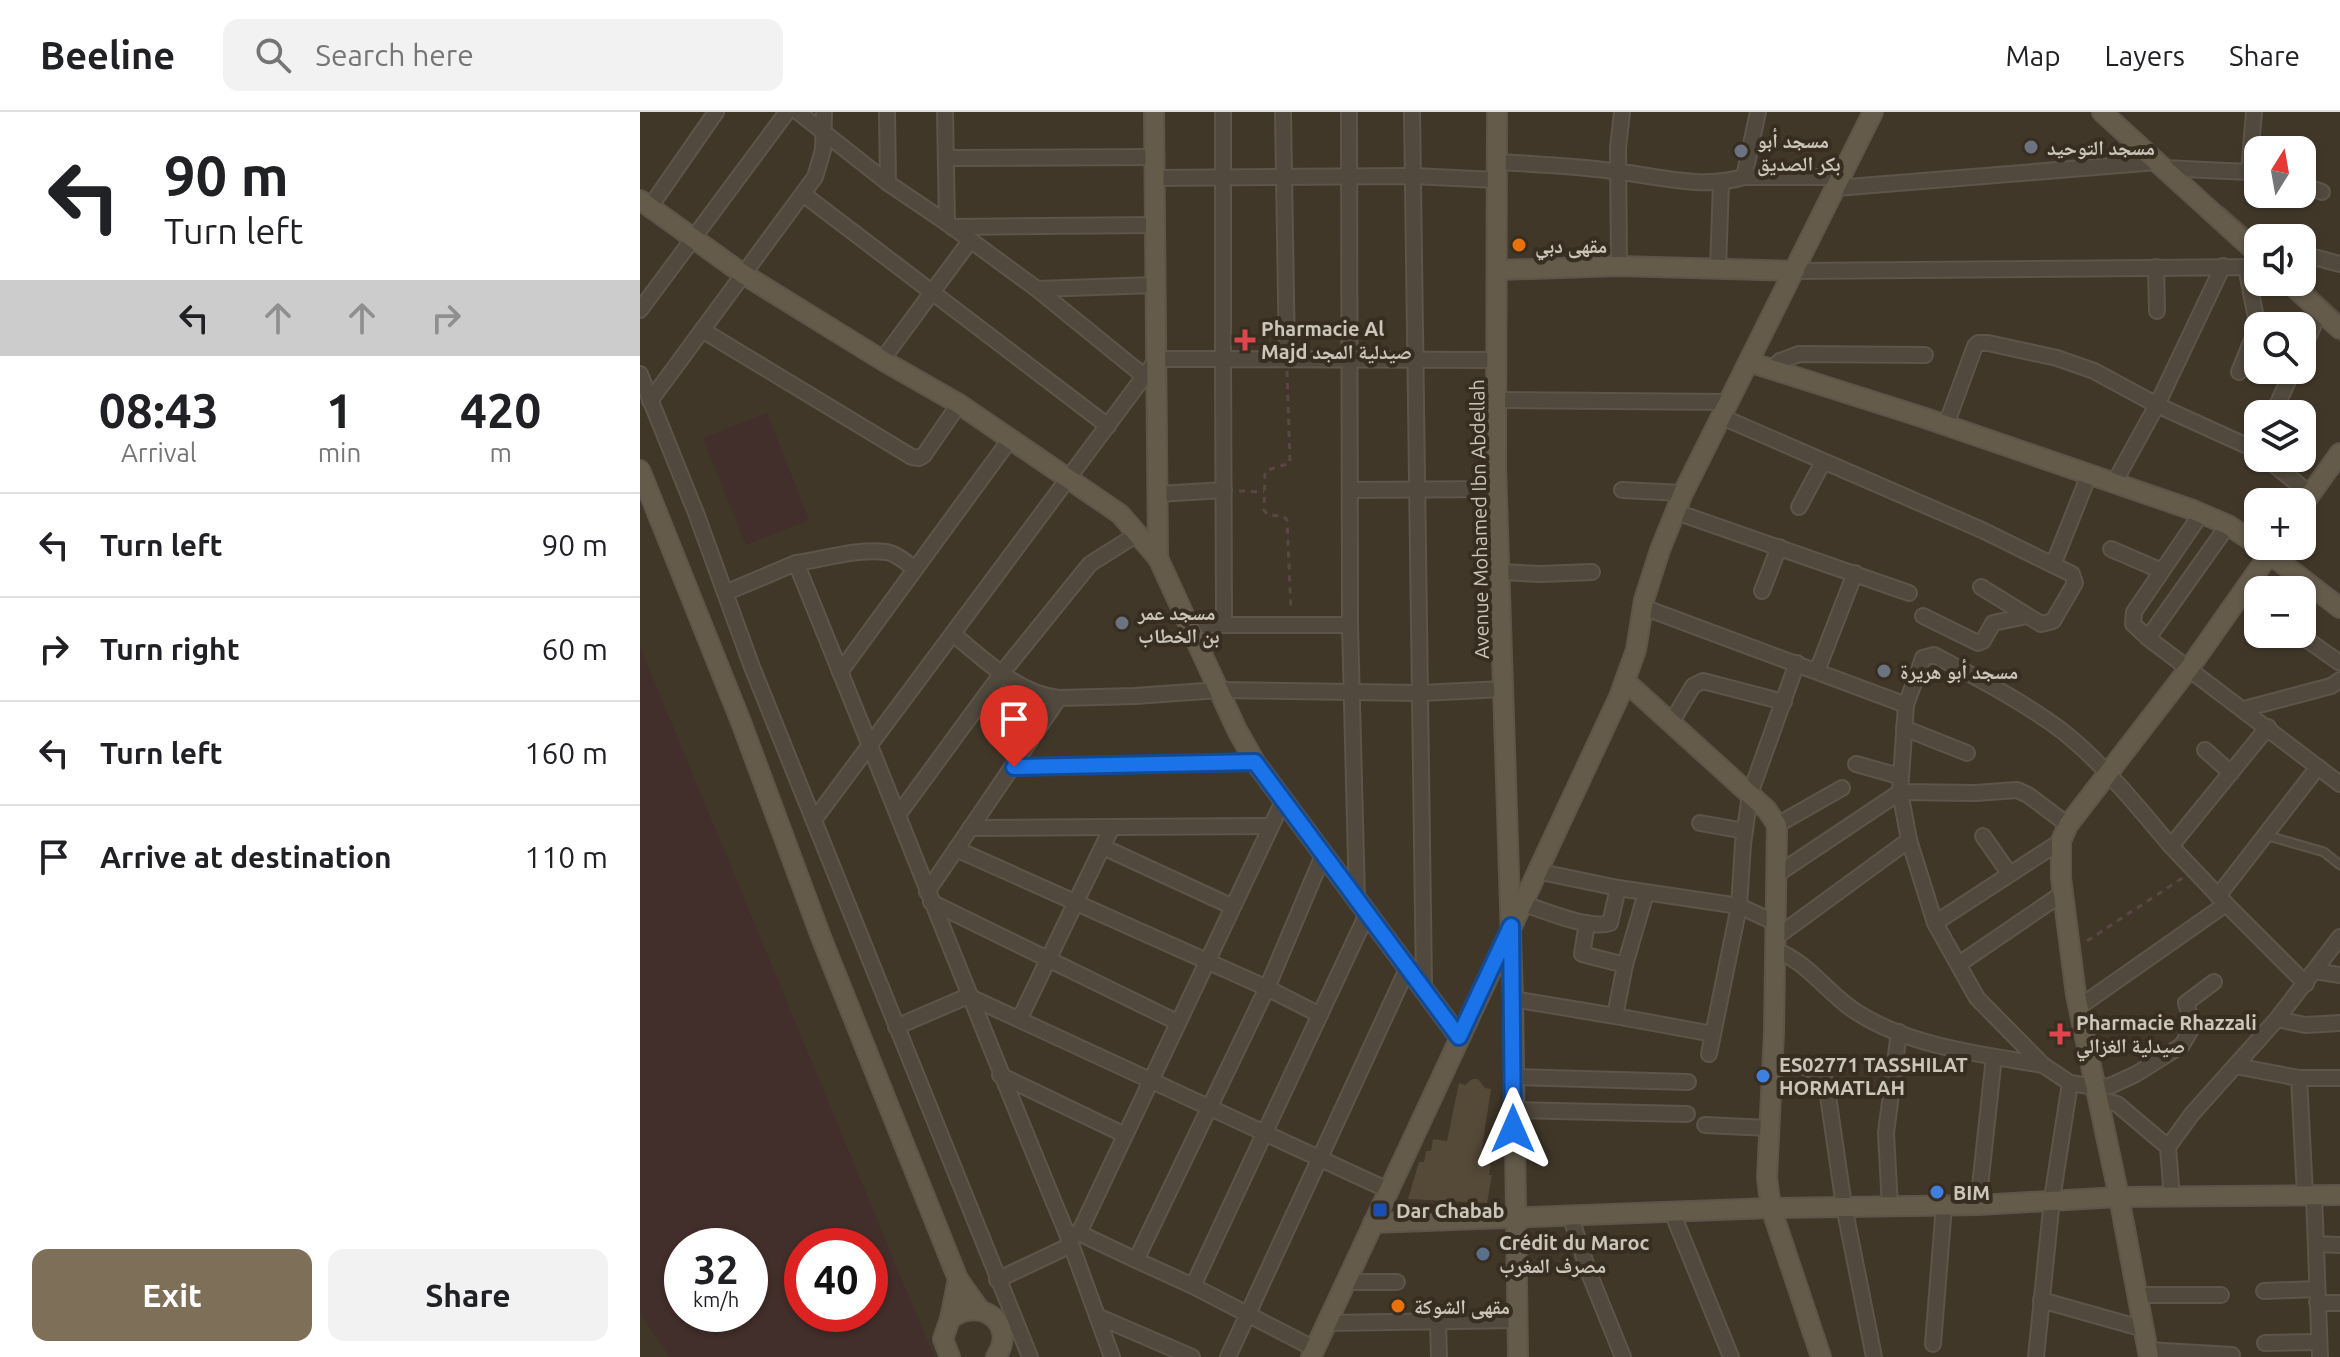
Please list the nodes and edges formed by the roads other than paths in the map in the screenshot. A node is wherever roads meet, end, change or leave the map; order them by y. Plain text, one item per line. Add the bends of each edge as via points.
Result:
1 (716, 112) edge
2 (787, 112) edge
3 (798, 112) edge
4 (824, 112) edge
5 (887, 112) edge
6 (945, 112) edge
7 (1154, 112) edge
8 (1223, 112) edge
9 (1283, 112) edge
10 (1349, 112) edge
11 (1412, 112) edge
12 (1497, 112) edge
13 (1622, 112) edge
14 (1758, 112) edge
15 (1873, 112) edge
16 (2102, 112) edge
17 (2254, 112) edge
18 (824, 135) junction
19 (2254, 136) edge
20 (1155, 157) junction
21 (946, 158) junction
22 (2160, 165) junction
23 (1496, 171) junction
24 (1619, 171) junction
25 (2244, 172) edge
26 (1284, 176) junction
27 (1413, 176) junction
28 (1223, 177) junction
29 (1348, 177) junction
30 (1744, 177) junction
31 (1155, 178) junction
32 (888, 183) junction
33 (1721, 183) junction
34 (1839, 183) junction
35 (2316, 190) edge
36 (2322, 192) dead end
37 (803, 194) junction
38 (645, 204) edge
39 (950, 225) junction
40 (1155, 225) junction
41 (693, 238) junction
42 (970, 241) junction
43 (2244, 248) edge
44 (2316, 258) edge
45 (2244, 261) edge
46 (2340, 264) edge
47 (1619, 266) junction
48 (2223, 266) junction
49 (2156, 267) junction
50 (1718, 269) junction
51 (1498, 270) junction
52 (1795, 271) junction
53 (743, 274) junction
54 (1156, 285) junction
55 (1037, 289) junction
56 (931, 294) junction
57 (2303, 296) edge
58 (640, 310) edge
59 (2157, 311) dead end
60 (2320, 311) junction
61 (2316, 320) edge
62 (2340, 329) edge
63 (702, 330) junction
64 (1925, 355) dead end
65 (1157, 359) junction
66 (1223, 359) junction
67 (1287, 359) junction
68 (882, 360) junction
69 (1351, 360) junction
70 (1415, 360) junction
71 (1498, 360) junction
72 (2244, 360) edge
73 (1749, 362) junction
74 (1772, 369) junction
75 (2239, 372) dead end
76 (640, 374) edge
77 (1144, 376) junction
78 (1498, 400) junction
79 (650, 401) junction
80 (959, 404) junction
81 (2157, 405) junction
82 (1725, 409) junction
83 (1946, 425) junction
84 (1108, 426) junction
85 (1011, 438) junction
86 (2244, 445) edge
87 (2340, 453) edge
88 (1823, 462) junction
89 (640, 470) edge
90 (2279, 472) edge
91 (2089, 475) junction
92 (1068, 478) junction
93 (2114, 483) junction
94 (2294, 488) edge
95 (2315, 488) edge
96 (1498, 489) junction
97 (1224, 490) junction
98 (1350, 490) junction
99 (1418, 490) junction
100 (1622, 490) dead end
101 (1683, 493) junction
102 (1158, 494) junction
103 (1799, 507) dead end
104 (1676, 512) junction
105 (2201, 514) junction
106 (2228, 525) junction
107 (1139, 533) junction
108 (2244, 535) edge
109 (1779, 547) junction
110 (2111, 549) dead end
111 (1158, 558) junction
112 (2260, 560) edge
113 (2281, 560) edge
114 (796, 563) junction
115 (2053, 565) junction
116 (915, 569) junction
117 (2162, 571) junction
118 (1500, 572) junction
119 (1592, 572) dead end
120 (1855, 573) junction
121 (1981, 587) dead end
122 (1762, 591) dead end
123 (725, 593) junction
124 (1909, 593) dead end
125 (2242, 593) joint
126 (1643, 607) junction
127 (2340, 608) edge
128 (1923, 616) dead end
129 (2027, 616) junction
130 (1190, 625) junction
131 (1224, 625) junction
132 (1350, 625) junction
133 (953, 634) junction
134 (2148, 638) junction
135 (2316, 646) edge
136 (1797, 663) junction
137 (2340, 663) edge
138 (2190, 667) junction
139 (1817, 671) junction
140 (840, 672) junction
141 (1002, 673) junction
142 (2340, 680) edge
143 (1625, 681) junction
144 (1504, 689) junction
145 (1219, 690) junction
146 (1352, 692) junction
147 (1420, 693) junction
148 (1059, 698) junction
149 (1784, 702) junction
150 (1906, 705) junction
151 (2244, 709) junction
152 (1671, 723) junction
153 (2268, 727) junction
154 (1904, 728) junction
155 (871, 744) junction
156 (2205, 750) dead end
157 (1967, 753) dead end
158 (1255, 762) junction
159 (1856, 764) dead end
160 (1014, 767) junction
161 (2318, 767) junction
162 (2108, 772) junction
163 (2231, 773) junction
164 (1899, 776) junction
165 (2340, 784) edge
166 (1842, 788) dead end
167 (1900, 792) junction
168 (1750, 794) junction
169 (1284, 799) junction
170 (898, 815) junction
171 (814, 820) junction
172 (1700, 823) dead end
173 (1777, 825) junction
174 (1269, 826) junction
175 (1112, 827) junction
176 (970, 828) junction
177 (1745, 831) junction
178 (2065, 833) junction
179 (2265, 835) junction
180 (1983, 836) dead end
181 (1909, 840) junction
182 (2171, 846) junction
183 (1103, 847) junction
184 (956, 849) junction
185 (1324, 853) junction
186 (2340, 865) edge
187 (1536, 871) junction
188 (2009, 873) junction
189 (1776, 875) junction
190 (1618, 888) junction
191 (1646, 893) junction
192 (2063, 893) junction
193 (929, 897) junction
194 (2222, 900) junction
195 (1076, 902) junction
196 (1521, 903) junction
197 (1231, 906) junction
198 (1362, 906) junction
199 (1739, 906) junction
200 (1587, 923) junction
201 (1935, 923) junction
202 (1511, 926) junction
203 (1775, 937) junction
204 (2340, 937) edge
205 (1048, 961) junction
206 (1205, 962) junction
207 (1959, 964) junction
208 (1625, 965) junction
209 (1408, 967) junction
210 (2340, 975) edge
211 (2310, 977) junction
212 (2214, 982) dead end
213 (1267, 988) junction
214 (1424, 988) junction
215 (968, 996) junction
216 (1513, 999) junction
217 (2079, 1007) junction
218 (1320, 1015) junction
219 (1615, 1016) junction
220 (1020, 1018) junction
221 (2277, 1019) junction
222 (1177, 1022) junction
223 (2340, 1023) edge
224 (896, 1027) junction
225 (1899, 1032) junction
226 (1713, 1034) junction
227 (1459, 1037) junction
228 (1709, 1054) dead end
229 (1994, 1057) junction
230 (1773, 1061) junction
231 (2043, 1065) junction
232 (2235, 1066) junction
233 (1000, 1075) junction
234 (1513, 1077) junction
235 (2299, 1078) junction
236 (2340, 1078) edge
237 (1151, 1079) junction
238 (1688, 1082) dead end
239 (2070, 1083) junction
240 (2096, 1093) junction
241 (1209, 1107) junction
242 (1513, 1110) junction
243 (1687, 1114) dead end
244 (1705, 1125) dead end
245 (1769, 1128) junction
246 (1265, 1133) junction
247 (1125, 1135) junction
248 (2168, 1147) junction
249 (1321, 1160) junction
250 (1388, 1190) junction
251 (2309, 1195) junction
252 (2340, 1195) edge
253 (2119, 1197) junction
254 (2172, 1198) junction
255 (2052, 1199) junction
256 (1978, 1205) junction
257 (1844, 1206) junction
258 (1944, 1206) junction
259 (1890, 1207) junction
260 (1771, 1208) junction
261 (1672, 1212) junction
262 (1570, 1215) junction
263 (1515, 1219) junction
264 (1373, 1223) junction
265 (1073, 1238) junction
266 (2316, 1244) junction
267 (2340, 1245) edge
268 (1136, 1260) junction
269 (958, 1279) junction
270 (997, 1280) junction
271 (1346, 1282) junction
272 (1397, 1282) dead end
273 (1193, 1286) junction
274 (2264, 1291) dead end
275 (2137, 1295) junction
276 (2221, 1295) dead end
277 (2317, 1296) junction
278 (2041, 1300) junction
279 (2340, 1303) edge
280 (980, 1310) junction
281 (1249, 1315) junction
282 (1097, 1316) junction
283 (950, 1319) junction
284 (1518, 1320) junction
285 (1438, 1322) junction
286 (1327, 1323) junction
287 (2144, 1329) junction
288 (2265, 1343) dead end
289 (1933, 1344) dead end
290 (2320, 1350) edge
291 (1313, 1353) edge
292 (2148, 1354) edge
293 (2232, 1355) edge
294 (998, 1356) edge
295 (950, 1357) edge
296 (1030, 1357) edge
297 (1112, 1357) edge
298 (1192, 1357) edge
299 (1228, 1357) edge
300 (1439, 1357) edge
301 (1518, 1357) edge
302 (1623, 1357) edge
303 (1731, 1357) edge
304 (1821, 1357) edge
305 (1874, 1357) edge
306 (2036, 1357) edge

1 - 38 street
2 - 41 street
3 - 18 street
4 - 18 street
5 - 32 street
6 - 21 street
7 - 20 street
8 - 28 street
9 - 26 street
10 - 29 street
11 - 27 street
12 - 23 street, Avenue Mohamed Ibn Abdellah
13 - 24 street
14 - 30 street
15 - 34 street
16 - 22 street
17 - 19 street
18 - 32 street
18 - 37 street via 818,170
20 - 21 street
20 - 31 street
21 - 39 street
22 - 25 street
22 - 34 street
22 - 43 street
23 - 24 street
23 - 27 street
23 - 51 street, Avenue Mohamed Ibn Abdellah
24 - 33 street
24 - 47 street
26 - 28 street
26 - 29 street
26 - 67 street
27 - 29 street
27 - 70 street
28 - 31 street
28 - 66 street
29 - 69 street
30 - 33 street
30 - 34 street
31 - 40 street
32 - 39 street
33 - 50 street
34 - 52 street
35 - 36 street
37 - 53 street
37 - 56 street
38 - 41 street
39 - 40 street
39 - 42 street
40 - 54 street
41 - 53 street
41 - 58 street
42 - 55 street
42 - 56 street
44 - 46 street
45 - 48 street
47 - 50 street
47 - 51 street
48 - 49 street
48 - 81 street
49 - 52 street
49 - 59 street
50 - 52 street
51 - 71 street, Avenue Mohamed Ibn Abdellah
52 - 73 street
53 - 63 street
53 - 68 street
54 - 55 street
54 - 65 street
55 - 77 street
56 - 68 street
56 - 84 street
57 - 60 street
60 - 61 street
60 - 62 street
63 - 79 street
63 - 80 street via 912,457 924,455
64 - 74 street via 1799,354
65 - 66 street
65 - 77 street
65 - 102 street
66 - 67 street
66 - 97 street
67 - 69 street
68 - 80 street
69 - 70 street
69 - 98 street
70 - 71 street
70 - 99 street
71 - 78 street, Avenue Mohamed Ibn Abdellah
72 - 75 street
73 - 74 street
73 - 82 street
74 - 83 street
76 - 79 street
77 - 84 street
78 - 82 street
78 - 96 street, Avenue Mohamed Ibn Abdellah
79 - 123 street
80 - 85 street
81 - 83 street via 2057,358 1978,343
81 - 86 street
81 - 93 street
82 - 88 street
82 - 101 street
83 - 91 street
84 - 92 street
85 - 92 street
85 - 116 street
87 - 95 street
88 - 103 street
88 - 115 street
89 - 269 street
90 - 94 street
91 - 93 street
91 - 115 street
92 - 107 street
92 - 133 street
93 - 105 street
96 - 99 street
96 - 118 street, Avenue Mohamed Ibn Abdellah
97 - 102 street
97 - 131 street
98 - 99 street
98 - 132 street
99 - 147 street
100 - 101 street
101 - 104 street
102 - 111 street
104 - 109 street
104 - 126 street
105 - 106 street
105 - 117 street
106 - 108 street
106 - 134 street
107 - 111 street
107 - 141 street via 1090,564
109 - 120 street
109 - 122 street
110 - 117 street
111 - 130 street
112 - 125 street
113 - 127 street
114 - 116 street via 884,552
114 - 123 street
114 - 140 street
115 - 129 street via 2072,574 2075,583 2053,621 2041,624
116 - 140 street
117 - 134 street via 2131,619
118 - 119 street
118 - 144 street, Avenue Mohamed Ibn Abdellah
120 - 124 street
120 - 139 street
121 - 129 street
123 - 171 street
125 - 138 street
126 - 136 street
126 - 143 street
128 - 129 street via 1978,643 1993,623
130 - 131 street
130 - 145 street
131 - 132 street
132 - 146 street
133 - 141 street
133 - 155 street
134 - 138 street
135 - 137 street
136 - 139 street
136 - 149 street
138 - 151 street
138 - 162 street
139 - 150 street
140 - 155 street
141 - 148 street via 1039,695
141 - 170 street
142 - 151 street
143 - 152 street
143 - 187 street
144 - 147 street
144 - 202 street, Avenue Mohamed Ibn Abdellah
145 - 146 street
145 - 148 street
145 - 158 street
146 - 147 street
146 - 198 street
147 - 214 street
148 - 160 street
149 - 152 street via 1703,681 1693,686
149 - 168 street
150 - 154 street
150 - 162 street via 1923,658 1934,655 2061,731
151 - 153 street
152 - 168 street
153 - 161 street
153 - 163 street
154 - 157 street
154 - 164 street
155 - 170 street
155 - 171 street
156 - 163 street
158 - 160 street
158 - 169 street
159 - 164 street
160 - 176 street
161 - 165 street
161 - 179 street
162 - 178 street
162 - 182 street
163 - 182 street
164 - 167 street
166 - 173 street
167 - 178 street via 2017,790
167 - 181 street
167 - 189 street
168 - 173 street
168 - 177 street
169 - 174 street
169 - 185 street
170 - 193 street
171 - 224 street
172 - 177 street
173 - 189 street
174 - 175 street
174 - 197 street
175 - 176 street
175 - 183 street
176 - 184 street
177 - 199 street
178 - 188 street
178 - 192 street
179 - 186 lane via 2324,852
179 - 194 street
180 - 188 street
181 - 201 street
181 - 203 street
182 - 194 street
183 - 195 street
183 - 197 street
184 - 193 street
184 - 195 street
185 - 198 street
185 - 213 street
187 - 190 street
187 - 196 street
188 - 201 street
189 - 203 street
190 - 191 street
190 - 200 street via 1610,923
191 - 199 street
191 - 208 street
192 - 207 street
192 - 217 street
193 - 205 street
193 - 215 street
194 - 211 street
194 - 217 street
195 - 205 street
195 - 206 street
196 - 200 street
196 - 202 street
197 - 206 street
198 - 209 street
198 - 218 street
199 - 203 street
199 - 226 street
200 - 208 street via 1582,954
201 - 207 street
202 - 216 street, Avenue Mohamed Ibn Abdellah
202 - 227 street
203 - 225 street via 1849,1007
203 - 230 street
204 - 211 street
205 - 220 street
205 - 222 street
206 - 213 street
206 - 222 street
207 - 231 street via 1977,998
208 - 219 street
209 - 214 street
209 - 249 street
210 - 211 street
211 - 221 street
212 - 240 street via 2186,1003 2193,1026 2182,1045
213 - 218 street
213 - 241 street
214 - 227 street
215 - 220 street
215 - 224 street
215 - 233 street
216 - 219 street
216 - 234 street, Avenue Mohamed Ibn Abdellah
217 - 240 street
218 - 246 street
219 - 226 street
220 - 237 street
221 - 223 street via 2305,1025
221 - 232 street
222 - 237 street
224 - 270 street
225 - 229 street
225 - 259 street via 1886,1133
226 - 228 street
227 - 250 street
229 - 231 street
229 - 256 street
230 - 245 street
230 - 257 street via 1820,1072 1826,1082
231 - 239 street
232 - 235 street
232 - 248 street
233 - 247 street
233 - 265 street
234 - 238 street
234 - 242 street, Avenue Mohamed Ibn Abdellah
235 - 236 street
235 - 251 street
237 - 241 street
237 - 247 street
239 - 240 street
239 - 255 street
240 - 248 street
240 - 253 street
241 - 246 street
241 - 268 street
242 - 243 street
242 - 263 street, Avenue Mohamed Ibn Abdellah
244 - 245 street
245 - 260 street
246 - 249 street
246 - 273 street
247 - 265 street
248 - 254 street
249 - 250 street
249 - 281 street
250 - 264 street
251 - 252 street
251 - 254 street
251 - 266 street
253 - 254 street
253 - 255 street
253 - 275 street
255 - 256 street
255 - 278 street
256 - 258 street
257 - 259 street
257 - 260 street
257 - 305 street
258 - 259 street
258 - 289 street
260 - 261 street
260 - 304 street
261 - 262 street
261 - 303 street
262 - 263 street
262 - 302 street
263 - 264 street
263 - 284 street, Avenue Mohamed Ibn Abdellah
264 - 271 street
265 - 268 street
265 - 270 street
265 - 282 street
266 - 267 street
266 - 277 street
268 - 273 street
269 - 280 street
269 - 283 street
270 - 296 street
271 - 272 street
271 - 286 street
273 - 281 street
274 - 277 street
275 - 276 street
275 - 287 street
277 - 279 street
277 - 290 street
278 - 287 street
278 - 306 street
280 - 283 street
280 - 294 street via 1001,1327
281 - 291 street
281 - 299 street
282 - 297 street
282 - 298 street
283 - 295 street via 943,1339
284 - 285 street
284 - 301 street, Avenue Mohamed Ibn Abdellah
285 - 286 street
285 - 300 street
286 - 291 street
287 - 292 street
288 - 290 street
292 - 293 street

